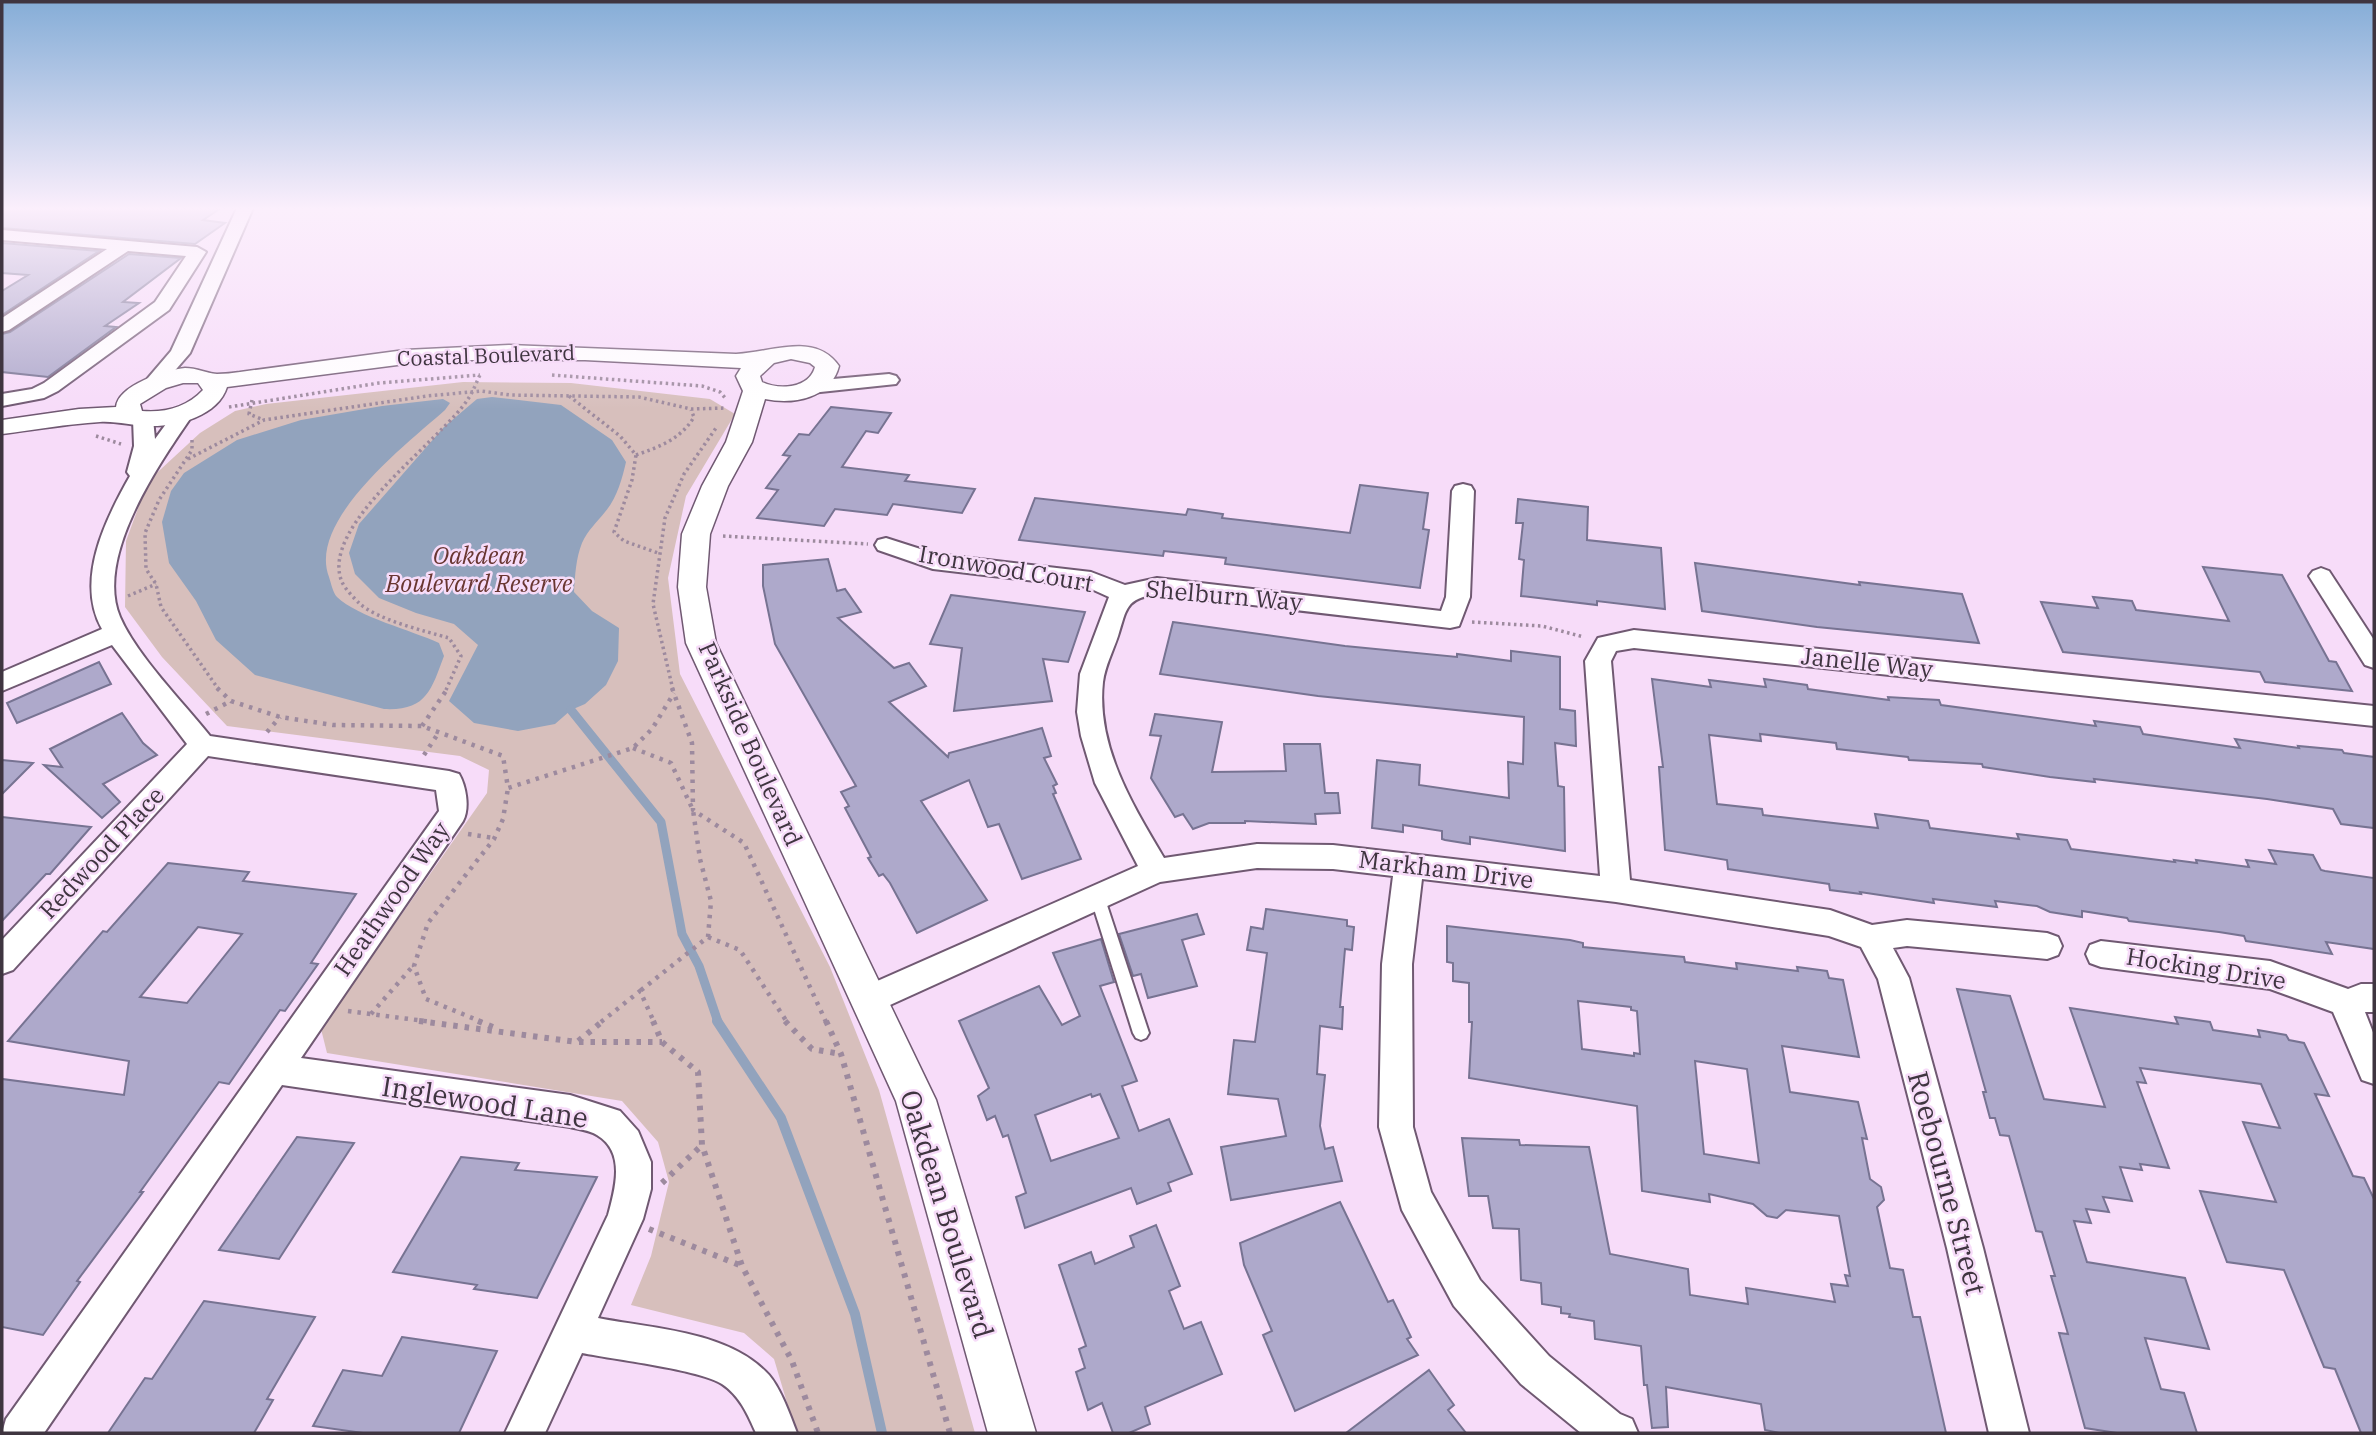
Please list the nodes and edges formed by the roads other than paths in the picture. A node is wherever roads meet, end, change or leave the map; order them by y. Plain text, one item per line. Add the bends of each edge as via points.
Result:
1 (80, 275) edge
2 (182, 275) edge
3 (215, 275) edge
4 (2, 326) edge
5 (180, 352) junction
6 (762, 360) junction
7 (827, 366) junction
8 (752, 385) junction
9 (147, 388) junction
10 (803, 390) junction
11 (209, 392) junction
12 (2, 400) edge
13 (2, 416) edge
14 (2, 427) edge
15 (727, 428) junction
16 (146, 429) junction
17 (139, 478) joint
18 (1463, 491) dead end
19 (886, 545) road end
20 (2321, 576) dead end
21 (1125, 594) junction
22 (116, 633) junction
23 (2374, 659) edge
24 (2, 682) edge
25 (2374, 716) edge
26 (202, 745) junction
27 (1409, 866) junction
28 (1156, 871) junction
29 (1616, 890) junction
30 (1097, 896) junction
31 (1872, 938) junction
32 (2047, 946) dead end
33 (2101, 954) dead end
34 (2, 961) edge
35 (868, 1000) junction
36 (2362, 1001) edge
37 (1141, 1033) dead end
38 (273, 1069) junction
39 (2374, 1069) edge
40 (572, 1332) junction
41 (20, 1433) edge
42 (525, 1433) edge
43 (777, 1433) edge
44 (1012, 1433) edge
45 (1618, 1433) edge
46 (2009, 1433) edge

1 - 4 street
2 - 12 street via 162,306 51,387
3 - 5 street
5 - 9 street
5 - 11 street via 186,367
6 - 7 street, Coastal Boulevard via 802,352
6 - 8 street, Parkside Boulevard via 750,370
6 - 11 street, Coastal Boulevard via 549,351 432,355 262,378
7 - 10 street, Parkside Boulevard via 824,377
7 - 10 street via 889,380
8 - 10 street, Coastal Boulevard via 772,394
8 - 11 street, Coastal Boulevard via 711,372 561,360
8 - 15 street, Parkside Boulevard
9 - 11 street via 176,377
9 - 13 street via 96,402
9 - 16 street via 128,403
10 - 15 street, Parkside Boulevard
11 - 16 street via 184,413 158,419
14 - 16 street via 81,416
15 - 35 street, Parkside Boulevard via 715,486 696,534 692,587 701,643
16 - 17 street
17 - 22 street via 106,556 104,607
18 - 21 street, Shelburn Way via 1458,597 1450,620 1157,586 1130,589
19 - 21 street, Ironwood Court via 933,561 1091,580
20 - 23 street
21 - 28 street, Shelburn Way via 1117,602 1090,685 1095,746 1105,780
22 - 24 street
22 - 26 street
25 - 29 street, Janelle Way via 1634,639 1607,644 1598,661
26 - 34 street, Redwood Place
26 - 38 street, Heathwood Way via 450,780 453,813
27 - 28 street, Markham Drive via 1333,857 1256,856
27 - 29 street, Markham Drive
27 - 45 street via 1397,964 1396,1127 1415,1198 1467,1293 1535,1370
28 - 30 street, Markham Drive
29 - 31 street, Markham Drive via 1830,923
30 - 35 street, Markham Drive
30 - 37 lane
31 - 32 street, Markham Drive via 1907,933
31 - 46 street, Roebourne Street via 1893,978
33 - 36 street, Hocking Drive via 2270,975
35 - 44 street, Oakdean Boulevard via 916,1100
36 - 39 street, Hocking Drive via 2348,1017
38 - 40 street, Inglewood Lane via 570,1111 608,1122 626,1143 634,1162 633,1189 625,1219
38 - 41 street, Heathwood Way
40 - 42 street, Inglewood Lane
40 - 43 street via 696,1356 733,1368 757,1391

